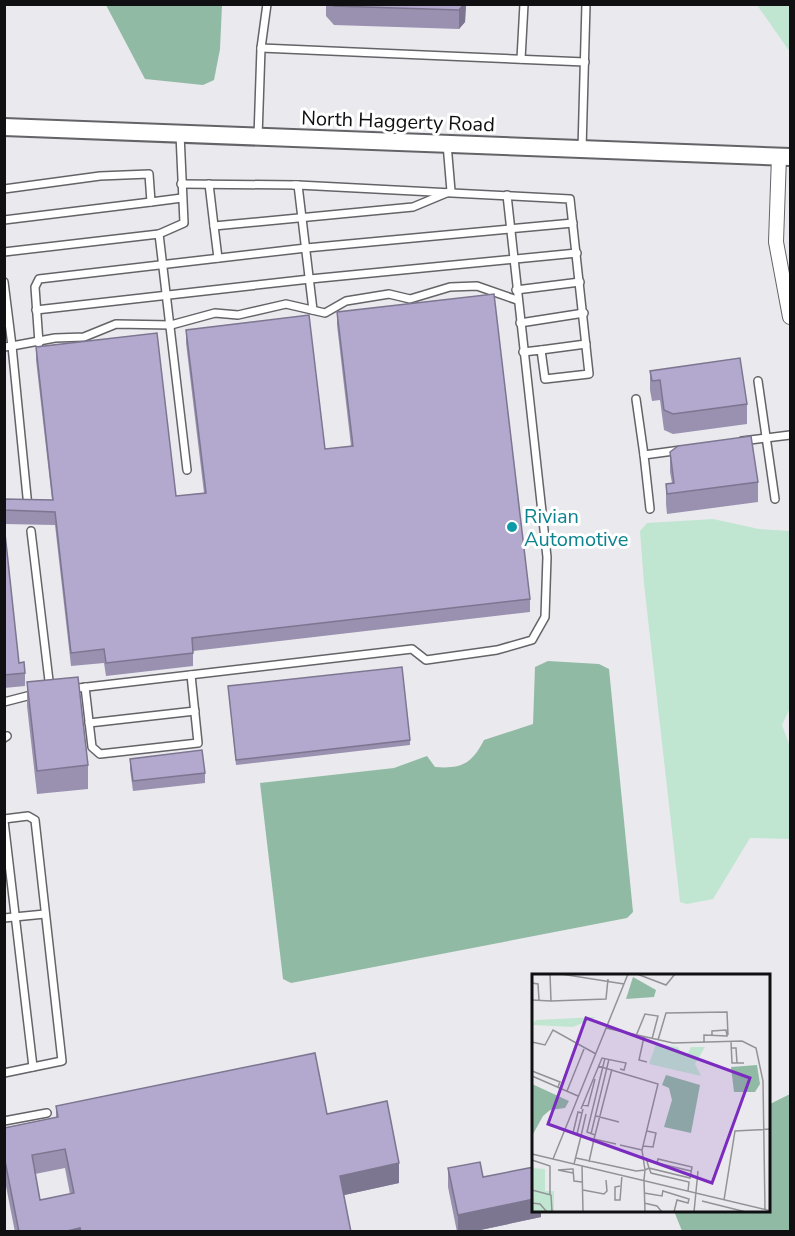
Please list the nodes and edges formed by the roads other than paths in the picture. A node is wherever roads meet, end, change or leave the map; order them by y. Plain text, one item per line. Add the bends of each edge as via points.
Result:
1 (267, 4) edge
2 (524, 4) edge
3 (586, 4) edge
4 (261, 48) junction
5 (521, 59) junction
6 (585, 62) junction
7 (4, 127) edge
8 (180, 134) junction
9 (258, 137) junction
10 (447, 144) junction
11 (582, 149) junction
12 (785, 156) edge
13 (181, 184) junction
14 (209, 184) junction
15 (298, 185) junction
16 (4, 189) edge
17 (451, 191) junction
18 (507, 195) junction
19 (182, 198) junction
20 (151, 202) junction
21 (302, 218) junction
22 (4, 220) edge
23 (573, 223) junction
24 (214, 226) junction
25 (509, 228) junction
26 (159, 234) junction
27 (306, 248) junction
28 (4, 252) edge
29 (576, 253) junction
30 (218, 258) junction
31 (512, 259) junction
32 (162, 264) junction
33 (310, 279) junction
34 (4, 282) edge
35 (580, 282) junction
36 (516, 290) junction
37 (166, 295) junction
38 (517, 300) junction
39 (36, 310) junction
40 (314, 310) junction
41 (584, 313) junction
42 (790, 317) edge
43 (520, 323) junction
44 (171, 325) junction
45 (39, 343) junction
46 (586, 344) junction
47 (8, 347) edge
48 (541, 350) junction
49 (523, 352) junction
50 (758, 381) dead end
51 (636, 399) dead end
52 (790, 435) edge
53 (767, 437) junction
54 (733, 442) edge
55 (689, 448) edge
56 (644, 455) junction
57 (187, 470) dead end
58 (775, 499) dead end
59 (28, 507) edge
60 (650, 509) dead end
61 (31, 531) dead end
62 (191, 675) junction
63 (85, 687) junction
64 (50, 691) junction
65 (4, 702) edge
66 (195, 711) junction
67 (89, 723) junction
68 (4, 820) edge
69 (45, 914) junction
70 (16, 917) junction
71 (4, 918) edge
72 (33, 1067) junction
73 (4, 1073) edge
74 (47, 1113) dead end
75 (4, 1121) edge

1 - 4 lane
2 - 5 lane
3 - 6 lane
4 - 5 lane
4 - 9 lane
5 - 6 lane
6 - 11 lane
7 - 8 street, North Haggerty Road
8 - 9 street, North Haggerty Road
8 - 13 lane
9 - 10 street, North Haggerty Road
10 - 11 street, North Haggerty Road
10 - 17 lane
11 - 12 street, North Haggerty Road
12 - 42 street via 776,242
13 - 14 lane
13 - 19 lane
14 - 15 lane
14 - 24 lane
15 - 17 lane
15 - 21 lane
16 - 20 lane via 100,176 149,174
17 - 18 lane
17 - 21 lane via 413,207
18 - 23 lane via 570,199
18 - 25 lane
19 - 20 lane
19 - 26 lane via 184,224
20 - 22 lane
21 - 24 lane
21 - 27 lane
23 - 25 lane
23 - 29 lane
24 - 30 lane
25 - 27 lane
25 - 31 lane
26 - 28 lane
26 - 32 lane
27 - 30 lane
27 - 33 lane
29 - 31 lane
29 - 35 lane
30 - 32 lane
31 - 33 lane
31 - 36 lane
32 - 37 lane
32 - 39 lane via 39,279 34,287
33 - 37 lane
33 - 40 lane
34 - 47 lane
35 - 36 lane
35 - 41 lane
36 - 38 lane
37 - 39 lane
37 - 44 lane
38 - 40 lane via 477,286 450,287 410,299 388,294 346,302 326,313
38 - 43 lane
39 - 45 lane
40 - 44 lane via 286,304 238,315 214,313
41 - 43 lane
41 - 46 lane
43 - 49 lane
44 - 45 lane via 116,324 84,337
44 - 57 lane
45 - 47 lane
46 - 48 lane
46 - 48 lane via 589,374 545,379
47 - 59 lane
48 - 49 lane
49 - 62 lane via 547,557 545,617 532,640 497,650 426,660 412,649
50 - 53 lane
51 - 56 lane
52 - 53 lane
53 - 54 lane
53 - 58 lane
55 - 56 lane
56 - 60 lane
61 - 64 lane
62 - 63 lane
62 - 66 lane
63 - 64 lane
63 - 67 lane
64 - 65 lane
66 - 67 lane
66 - 67 lane via 198,743 100,754 92,747
68 - 69 lane via 28,816 35,820
68 - 70 lane
69 - 70 lane
69 - 72 lane via 62,1061
70 - 71 lane
70 - 72 lane
72 - 73 lane
74 - 75 lane

